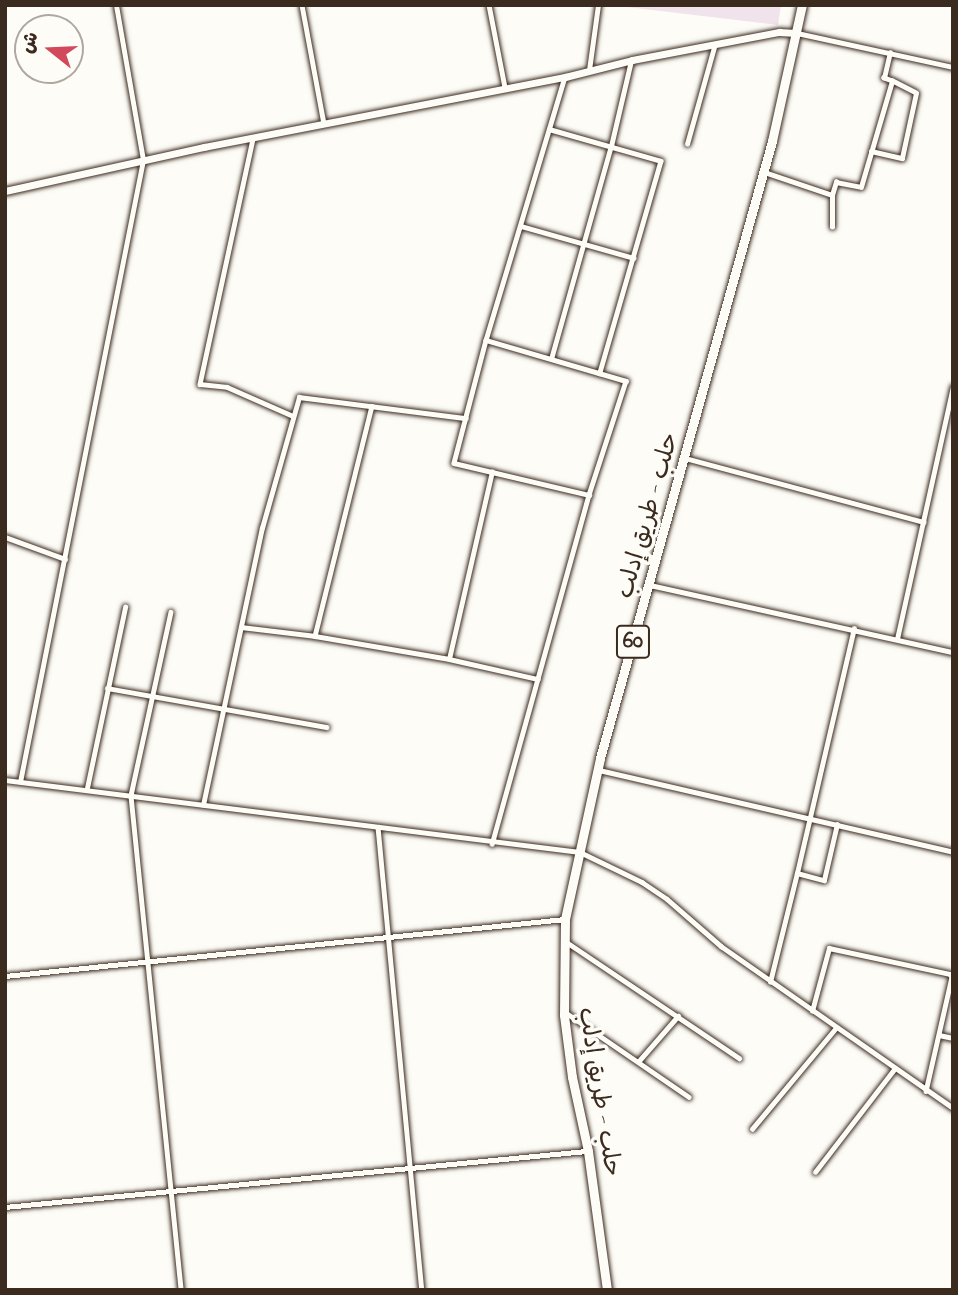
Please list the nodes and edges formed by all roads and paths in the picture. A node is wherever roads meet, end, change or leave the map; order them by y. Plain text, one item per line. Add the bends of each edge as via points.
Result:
1 (116, 5) edge
2 (302, 5) edge
3 (489, 5) edge
4 (598, 5) edge
5 (802, 5) edge
6 (796, 33) junction
7 (714, 47) junction
8 (890, 53) junction
9 (632, 60) junction
10 (953, 67) edge
11 (589, 70) junction
12 (565, 77) junction
13 (892, 81) junction
14 (505, 87) junction
15 (324, 125) junction
16 (549, 129) junction
17 (253, 139) junction
18 (687, 144) dead end
19 (611, 146) junction
20 (871, 151) junction
21 (143, 160) junction
22 (764, 172) junction
23 (5, 191) edge
24 (832, 195) junction
25 (521, 226) junction
26 (832, 227) dead end
27 (584, 244) junction
28 (634, 258) junction
29 (486, 340) junction
30 (551, 359) junction
31 (600, 373) junction
32 (953, 387) edge
33 (372, 406) junction
34 (293, 416) junction
35 (466, 418) junction
36 (685, 458) junction
37 (492, 472) junction
38 (589, 495) junction
39 (924, 522) junction
40 (5, 537) edge
41 (65, 559) junction
42 (650, 585) junction
43 (125, 607) dead end
44 (171, 612) dead end
45 (241, 627) junction
46 (855, 629) junction
47 (315, 636) junction
48 (897, 639) junction
49 (953, 652) edge
50 (449, 659) junction
51 (538, 679) junction
52 (107, 688) junction
53 (154, 695) junction
54 (223, 708) junction
55 (327, 727) dead end
56 (598, 769) junction
57 (5, 780) edge
58 (20, 782) junction
59 (87, 788) junction
60 (131, 796) junction
61 (203, 805) junction
62 (810, 818) junction
63 (836, 824) junction
64 (377, 827) junction
65 (492, 844) junction
66 (580, 852) junction
67 (953, 852) edge
68 (797, 873) junction
69 (565, 919) junction
70 (388, 939) junction
71 (565, 940) junction
72 (148, 963) junction
73 (5, 976) edge
74 (770, 982) junction
75 (564, 1012) junction
76 (812, 1012) junction
77 (678, 1016) junction
78 (836, 1028) junction
79 (939, 1035) junction
80 (953, 1038) edge
81 (739, 1058) dead end
82 (638, 1062) junction
83 (895, 1068) junction
84 (926, 1091) junction
85 (689, 1097) dead end
86 (953, 1108) edge
87 (751, 1129) dead end
88 (588, 1151) junction
89 (409, 1168) junction
90 (815, 1172) dead end
91 (171, 1192) junction
92 (5, 1207) edge
93 (181, 1290) edge
94 (422, 1290) edge
95 (607, 1290) edge

1 - 21 street
2 - 15 street
3 - 14 street
4 - 11 street
5 - 6 highway, حلب - طريق إدلب / 60
6 - 7 street via 779,32
6 - 8 street
6 - 22 highway, حلب - طريق إدلب / 60
7 - 9 street
7 - 18 street
8 - 10 street
8 - 13 street via 884,78
9 - 11 street
9 - 19 street
11 - 12 street
12 - 14 street
12 - 16 street
13 - 20 street
13 - 20 street via 916,93 902,158
14 - 15 street
15 - 17 street
16 - 19 street
16 - 25 street
17 - 21 street
17 - 34 street via 201,384 227,387
19 - 27 street
19 - 28 street via 661,161
20 - 24 street via 860,187 836,182
21 - 23 street
21 - 41 street
22 - 24 street
22 - 36 highway, حلب - طريق إدلب / 60
24 - 26 street
25 - 27 street
25 - 29 street
27 - 28 street
27 - 30 street
28 - 31 street
29 - 30 street
29 - 35 street
30 - 31 street
31 - 38 street via 626,381
32 - 39 street
33 - 34 street via 299,397
33 - 35 street
33 - 47 street
34 - 45 street via 262,527
35 - 37 street via 454,463
36 - 39 street
36 - 42 highway, حلب - طريق إدلب / 60
37 - 38 street
37 - 50 street
38 - 51 street
39 - 48 street
40 - 41 street
41 - 58 street
42 - 46 street
42 - 56 highway, حلب - طريق إدلب / 60
43 - 52 street
44 - 53 street
45 - 47 street
45 - 54 street
46 - 48 street
46 - 62 street
47 - 50 street
48 - 49 street
50 - 51 street
51 - 65 street
52 - 53 street
52 - 59 street
53 - 54 street
53 - 60 street
54 - 55 street
54 - 61 street
56 - 62 street
56 - 66 highway, حلب - طريق إدلب / 60
57 - 58 street
58 - 59 street
59 - 60 street
60 - 61 street
60 - 72 street
61 - 64 street
62 - 63 street
62 - 68 street
63 - 67 street
63 - 68 street via 824,880
64 - 65 street
64 - 70 street
65 - 66 street
66 - 69 highway, حلب - طريق إدلب / 60
66 - 74 street via 667,899
68 - 74 street
69 - 70 street
69 - 71 highway, حلب - طريق إدلب / 60
70 - 72 street
70 - 89 street
71 - 75 highway, حلب - طريق إدلب / 60
71 - 77 street
72 - 73 street
72 - 91 street
74 - 76 street
75 - 82 street
75 - 88 highway, حلب - طريق إدلب / 60
76 - 78 street
76 - 79 street via 830,948 950,974
77 - 81 street
77 - 82 street
78 - 83 street
78 - 87 street
79 - 80 street
79 - 84 street
82 - 85 street
83 - 84 street
83 - 90 street
84 - 86 street
88 - 89 street
88 - 95 highway, حلب - طريق إدلب / 60
89 - 91 street
89 - 94 street
91 - 92 street
91 - 93 street

